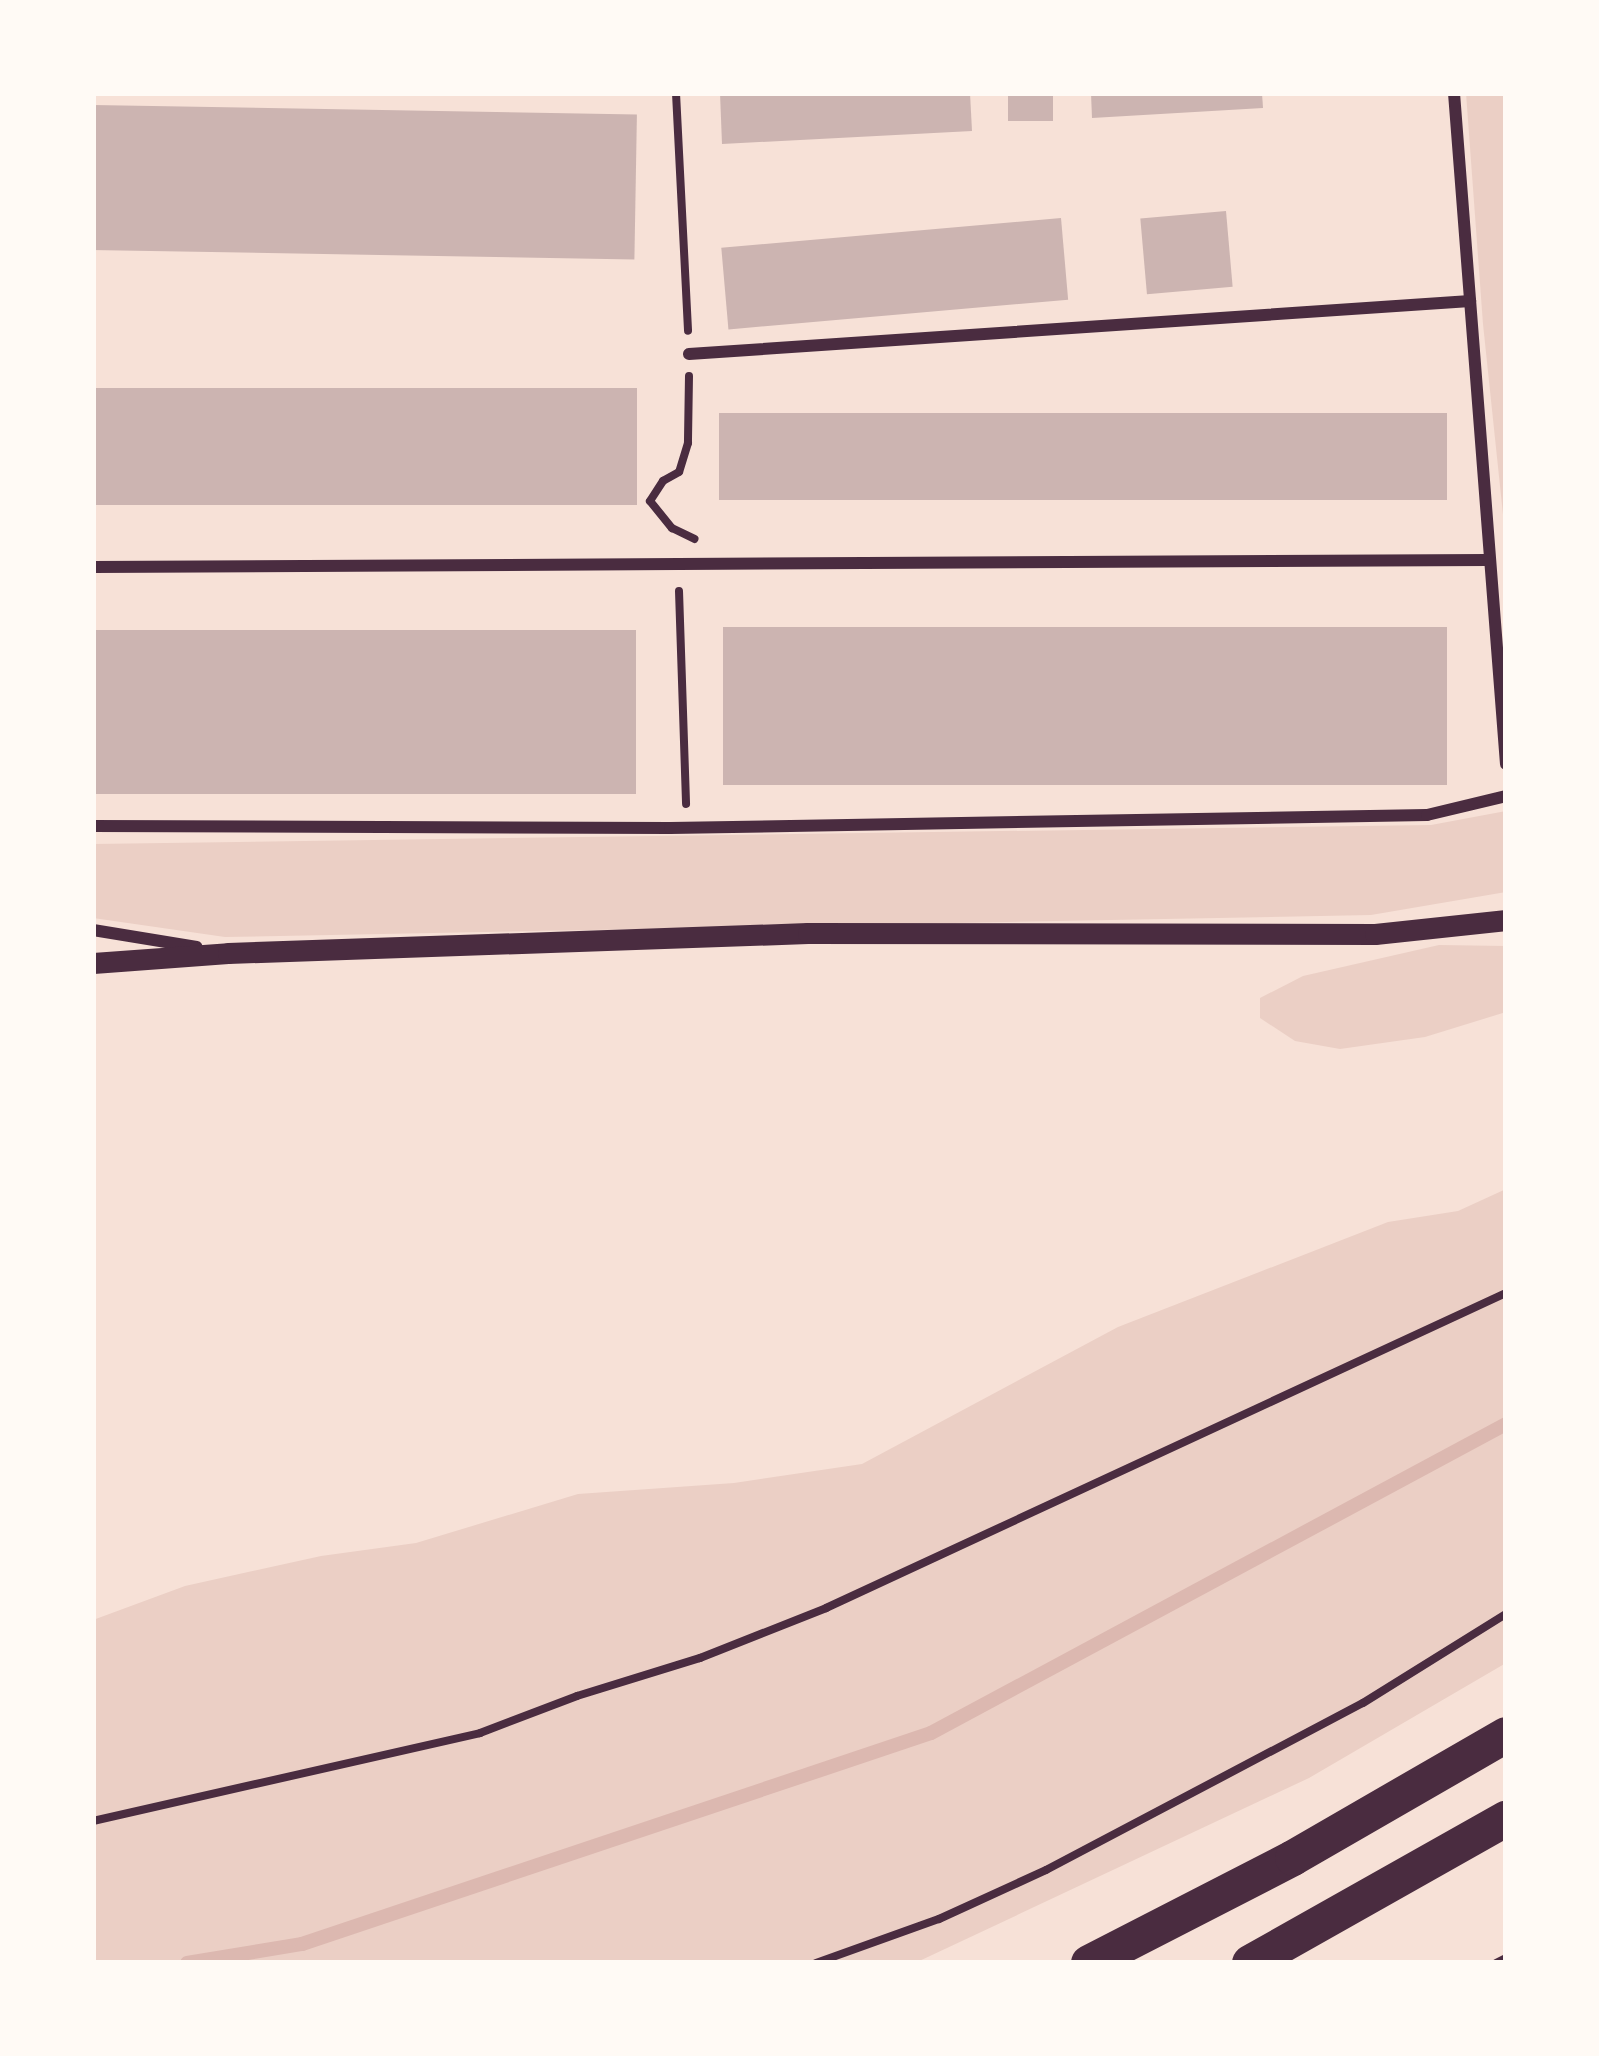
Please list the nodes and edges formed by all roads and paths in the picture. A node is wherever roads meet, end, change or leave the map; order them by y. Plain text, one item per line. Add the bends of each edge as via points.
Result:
1 (676, 93) edge
2 (1454, 93) edge
3 (1470, 301) junction
4 (689, 354) junction
5 (1488, 560) junction
6 (685, 566) junction
7 (93, 567) edge
8 (1506, 764) edge
9 (1506, 796) edge
10 (93, 826) edge
11 (686, 827) junction
12 (1506, 920) edge
13 (93, 929) edge
14 (228, 953) junction
15 (93, 963) edge
16 (1506, 1293) edge
17 (1506, 1614) edge
18 (1506, 1735) edge
19 (1506, 1820) edge
20 (93, 1821) edge
21 (1506, 1958) edge
22 (816, 1963) edge
23 (1089, 1963) edge
24 (1250, 1963) edge
25 (1496, 1963) edge

1 - 4 path
2 - 3 street
3 - 4 street
3 - 5 street
4 - 6 path via 688,443 679,472 650,501 672,528 698,542
5 - 6 street
5 - 8 street
6 - 7 street
6 - 11 path
9 - 11 street via 1427,815
10 - 11 street
12 - 14 street via 1375,934 808,934
13 - 14 street
14 - 15 street
16 - 20 path via 700,1658 480,1733
17 - 22 path via 1364,1703 1046,1870
18 - 23 highway
19 - 24 highway
21 - 25 path

